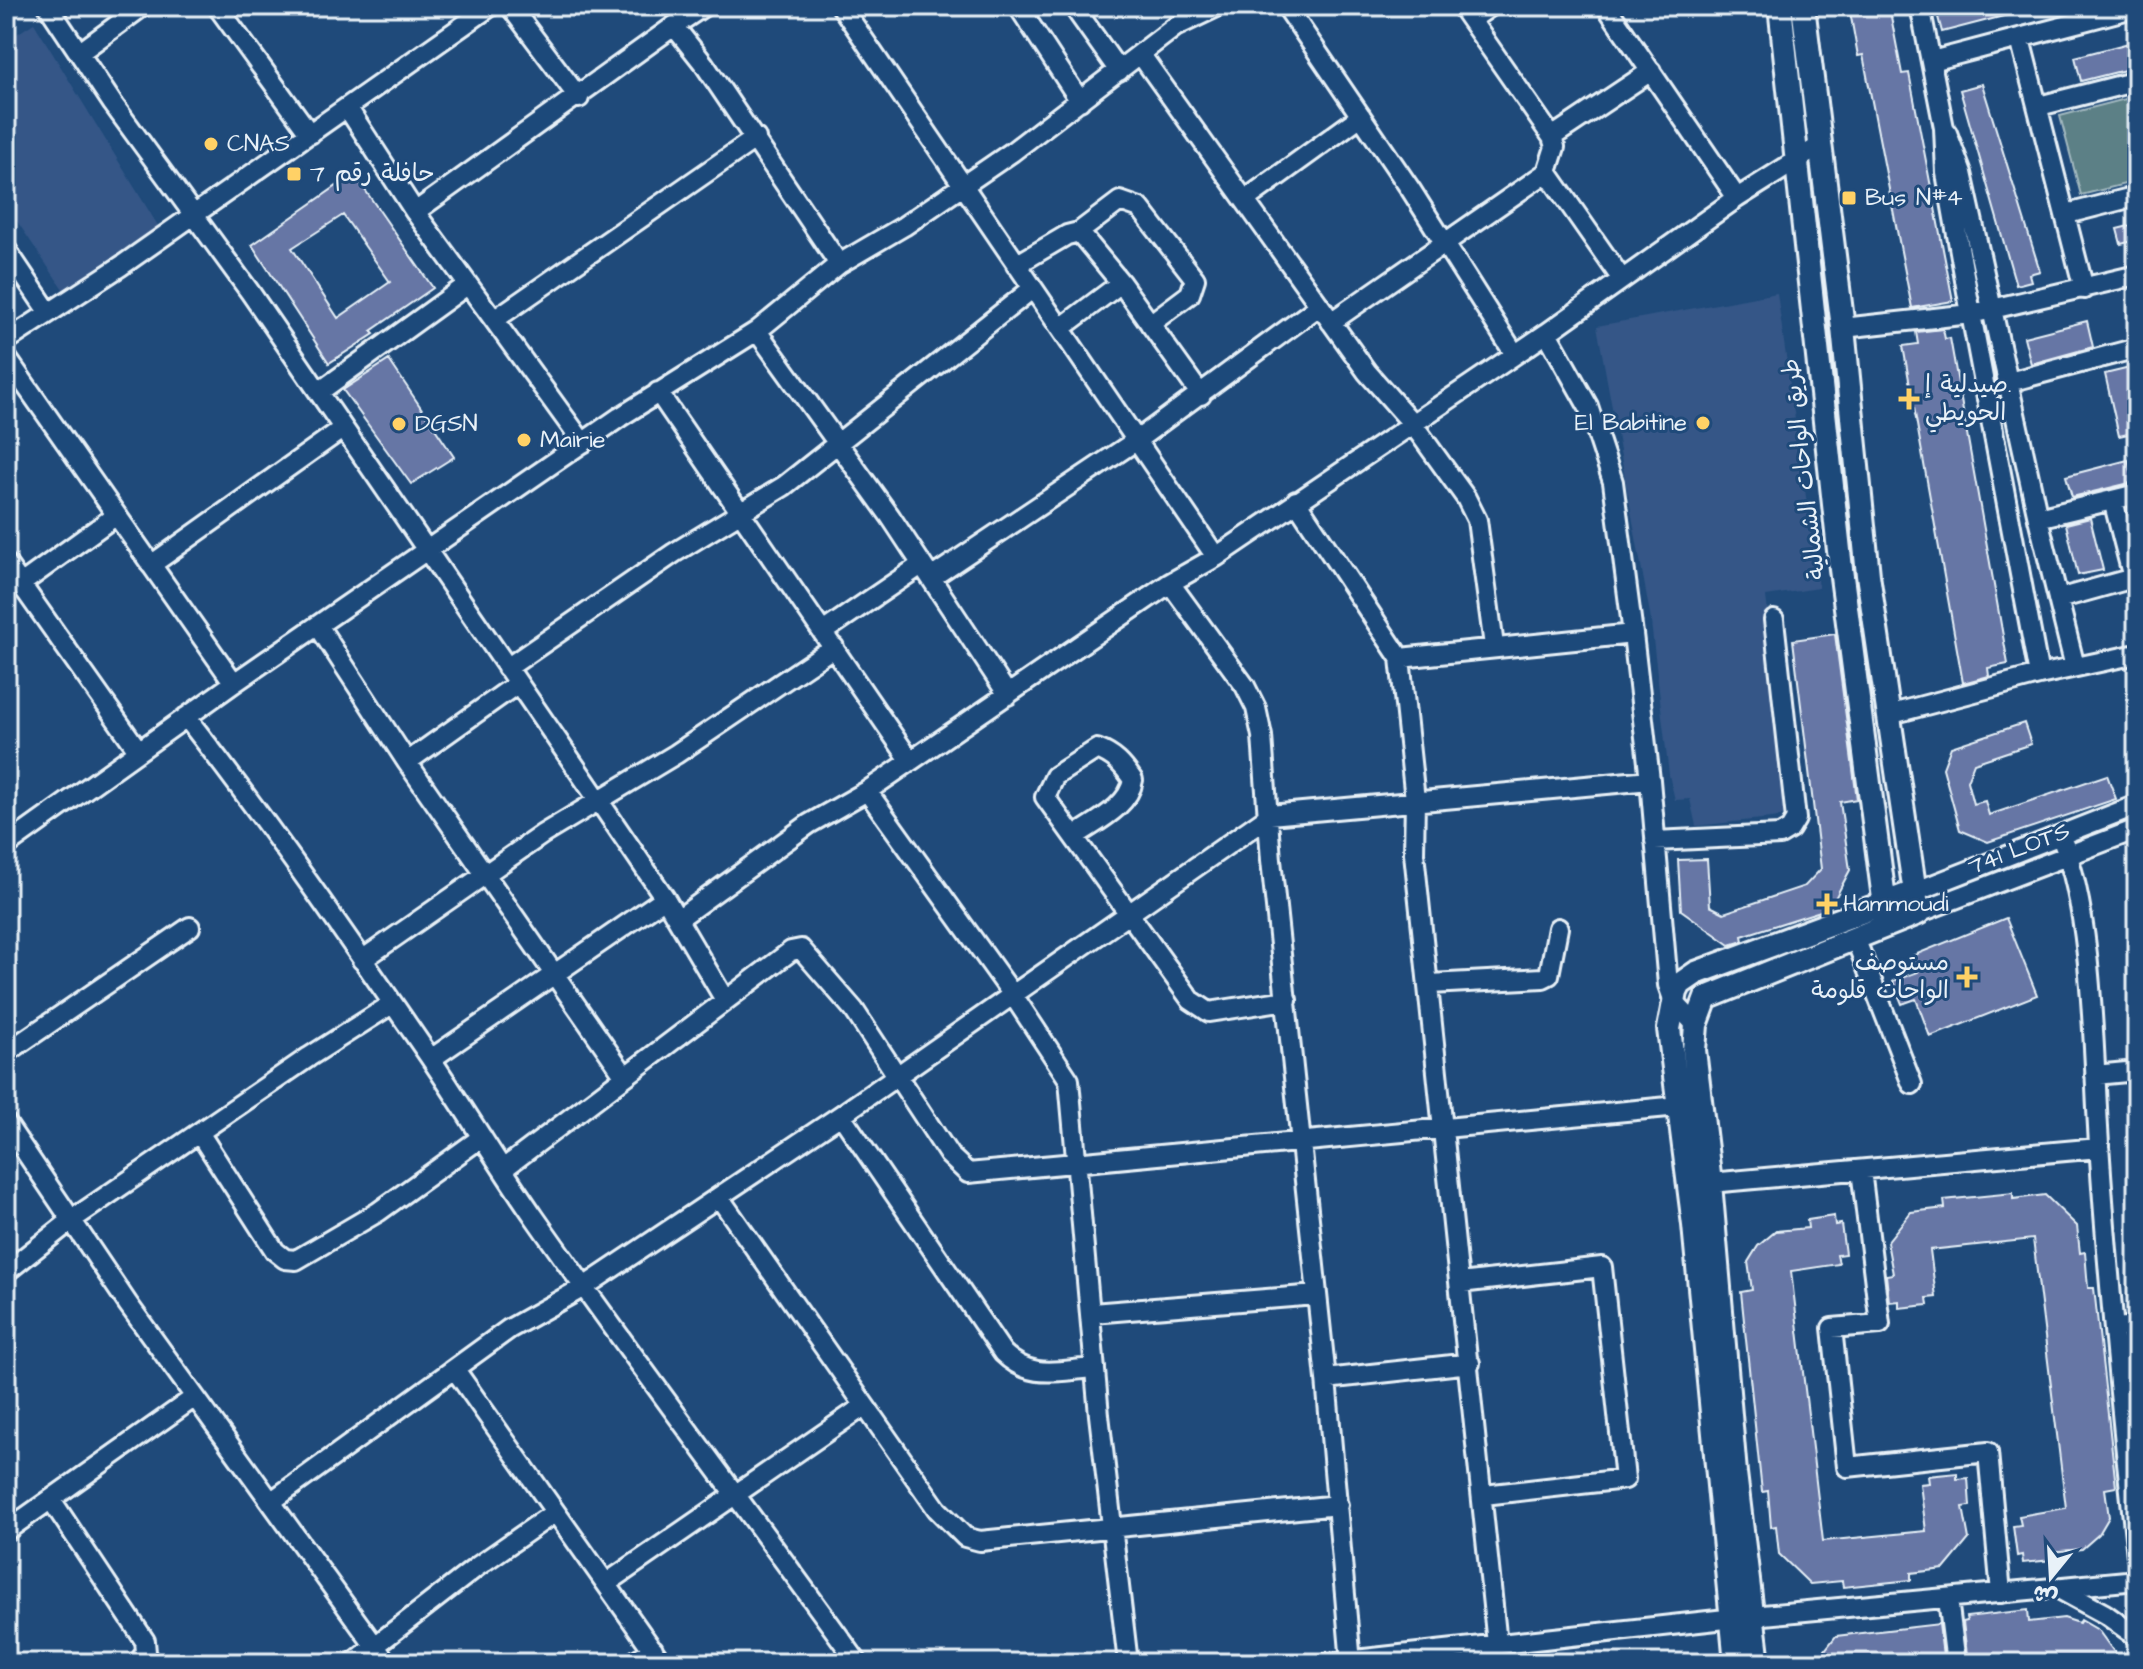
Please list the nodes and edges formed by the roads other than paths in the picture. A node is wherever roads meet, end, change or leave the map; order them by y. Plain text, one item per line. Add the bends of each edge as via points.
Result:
1 (48, 6) edge
2 (143, 6) edge
3 (217, 6) edge
4 (491, 6) edge
5 (510, 6) edge
6 (704, 6) edge
7 (841, 6) edge
8 (1018, 6) edge
9 (1073, 6) edge
10 (1219, 6) edge
11 (1286, 6) edge
12 (1491, 6) edge
13 (1606, 6) edge
14 (1780, 6) edge
15 (1803, 6) edge
16 (1920, 6) edge
17 (2137, 7) edge
18 (2095, 12) edge
19 (1466, 13) edge
20 (674, 26) junction
21 (2020, 39) junction
22 (79, 53) junction
23 (1141, 55) junction
24 (1932, 61) junction
25 (1119, 71) junction
26 (1651, 71) junction
27 (2137, 81) edge
28 (579, 98) junction
29 (1080, 101) junction
30 (2039, 106) junction
31 (347, 107) junction
32 (1361, 116) junction
33 (1944, 128) junction
34 (310, 134) junction
35 (1552, 137) junction
36 (756, 138) junction
37 (1821, 145) junction
38 (1796, 160) junction
39 (1547, 172) junction
40 (961, 185) junction
41 (2137, 196) edge
42 (1737, 198) junction
43 (1245, 200) junction
44 (415, 212) junction
45 (192, 213) junction
46 (2067, 214) junction
47 (1079, 232) junction
48 (1443, 246) junction
49 (6, 249) edge
50 (839, 264) junction
51 (1016, 265) junction
52 (2137, 275) edge
53 (1621, 278) junction
54 (1121, 283) junction
55 (467, 285) junction
56 (1032, 289) junction
57 (2084, 289) junction
58 (1319, 306) junction
59 (1992, 310) junction
60 (49, 313) junction
61 (1971, 314) junction
62 (494, 320) junction
63 (1331, 322) junction
64 (1150, 324) junction
65 (1061, 328) junction
66 (1843, 328) junction
67 (757, 331) junction
68 (1547, 333) junction
69 (6, 341) edge
70 (2137, 348) edge
71 (1514, 353) junction
72 (6, 357) edge
73 (2009, 382) junction
74 (319, 392) junction
75 (658, 392) junction
76 (1201, 395) junction
77 (1412, 423) junction
78 (342, 429) junction
79 (1137, 440) junction
80 (583, 443) junction
81 (839, 445) junction
82 (2137, 494) edge
83 (2113, 500) junction
84 (1296, 501) junction
85 (741, 515) junction
86 (115, 516) junction
87 (2038, 518) junction
88 (429, 551) junction
89 (1216, 557) junction
90 (151, 565) junction
91 (926, 571) junction
92 (11, 574) edge
93 (2135, 577) edge
94 (1170, 583) junction
95 (2058, 599) junction
96 (1774, 620) dead end
97 (319, 627) junction
98 (1633, 634) junction
99 (828, 640) junction
100 (1494, 646) junction
101 (2137, 654) edge
102 (1400, 658) junction
103 (2075, 667) junction
104 (2039, 675) junction
105 (512, 676) junction
106 (234, 683) junction
107 (1008, 695) junction
108 (1888, 715) junction
109 (186, 717) junction
110 (138, 750) junction
111 (910, 760) junction
112 (407, 762) junction
113 (1650, 780) junction
114 (867, 791) junction
115 (1415, 800) junction
116 (599, 801) junction
117 (2137, 805) edge
118 (1270, 815) junction
119 (2137, 829) edge
120 (1074, 837) junction
121 (2061, 837) junction
122 (1655, 841) junction
123 (6, 846) edge
124 (2069, 856) junction
125 (487, 875) junction
126 (665, 898) junction
127 (1883, 902) junction
128 (1915, 903) junction
129 (1130, 914) junction
130 (678, 919) junction
131 (1889, 925) junction
132 (190, 927) dead end
133 (1558, 928) dead end
134 (1855, 938) junction
135 (362, 960) junction
136 (556, 974) junction
137 (1430, 984) junction
138 (1013, 995) junction
139 (725, 1000) junction
140 (1287, 1000) junction
141 (1674, 1002) junction
142 (392, 1004) junction
143 (1696, 1025) junction
144 (6, 1053) edge
145 (431, 1059) junction
146 (2137, 1071) edge
147 (2095, 1075) junction
148 (625, 1076) junction
149 (896, 1077) junction
150 (1912, 1084) dead end
151 (1679, 1106) junction
152 (841, 1115) junction
153 (6, 1123) edge
154 (1444, 1129) junction
155 (200, 1134) junction
156 (482, 1137) junction
157 (1299, 1141) junction
158 (2099, 1148) junction
159 (1078, 1165) junction
160 (503, 1169) junction
161 (1861, 1170) junction
162 (1710, 1183) junction
163 (719, 1197) junction
164 (73, 1219) junction
165 (6, 1272) edge
166 (1460, 1283) junction
167 (584, 1287) junction
168 (1316, 1295) junction
169 (1092, 1313) junction
170 (2137, 1326) edge
171 (2115, 1328) junction
172 (1470, 1363) junction
173 (1095, 1368) junction
174 (456, 1371) junction
175 (1326, 1379) junction
176 (195, 1397) junction
177 (864, 1406) junction
178 (736, 1492) junction
179 (1484, 1495) junction
180 (52, 1501) junction
181 (272, 1501) junction
182 (1338, 1505) junction
183 (554, 1513) junction
184 (1112, 1529) junction
185 (6, 1531) edge
186 (2137, 1556) edge
187 (2137, 1580) edge
188 (607, 1583) junction
189 (2059, 1589) junction
190 (2001, 1593) junction
191 (1948, 1599) junction
192 (1742, 1617) junction
193 (2137, 1637) edge
194 (1498, 1654) edge
195 (382, 1655) edge
196 (658, 1656) edge
197 (1339, 1662) edge
198 (138, 1663) edge
199 (353, 1663) edge
200 (632, 1663) edge
201 (858, 1663) edge
202 (1128, 1663) edge
203 (1736, 1663) edge
204 (1758, 1663) edge
205 (1956, 1663) edge

1 - 22 street
2 - 22 street
3 - 34 street
4 - 31 street
5 - 28 street
6 - 20 street
7 - 40 street
8 - 29 street
9 - 25 street
10 - 23 street via 1175,27
11 - 32 street
12 - 19 street
13 - 26 street
14 - 38 main road, طريق الواحات الشمالية
15 - 37 main road, طريق الواحات الشمالية
16 - 24 street
17 - 18 street
18 - 21 street
19 - 35 street
20 - 28 street
20 - 36 street
21 - 24 street
21 - 30 street
22 - 45 street
23 - 25 street
23 - 43 street
24 - 33 street
25 - 29 street
26 - 35 street
26 - 42 street
27 - 30 street
28 - 44 street
29 - 40 street
30 - 46 street
31 - 34 street
31 - 44 street
32 - 43 street
32 - 48 street
33 - 59 street via 1962,173
33 - 61 street via 1946,173
34 - 45 street
35 - 39 street via 1554,157
36 - 50 street
36 - 62 street
37 - 38 street
37 - 66 main road, طريق الواحات الشمالية
38 - 42 street
38 - 127 main road, طريق الواحات الشمالية
39 - 48 street
39 - 53 street
40 - 50 street
40 - 51 street
41 - 46 street
42 - 53 street
43 - 58 street
44 - 55 street
45 - 60 street
45 - 74 street
46 - 57 street
47 - 51 street
47 - 54 street
47 - 64 street via 1120,201 1140,208 1195,279 1190,294
48 - 63 street
48 - 71 street
49 - 60 street
50 - 67 street
51 - 56 street
52 - 57 street
53 - 68 street
54 - 64 street
54 - 65 street
55 - 62 street
55 - 74 street
56 - 65 street
56 - 81 street
57 - 59 street
58 - 63 street
58 - 76 street
59 - 61 street
59 - 73 street
60 - 69 street
61 - 66 street
61 - 104 street
62 - 80 street
63 - 77 street
64 - 76 street
65 - 79 street
66 - 108 main road, طريق الواحات الشمالية via 1859,503
67 - 75 street
67 - 81 street
68 - 71 street
68 - 98 street via 1588,406 1613,482
70 - 73 street
71 - 77 street
72 - 86 street
73 - 87 street
74 - 78 street
75 - 80 street
75 - 85 street
76 - 79 street
77 - 84 street
77 - 100 street via 1477,520
78 - 88 street
78 - 90 street
79 - 89 street
79 - 91 street
80 - 88 street
81 - 85 street
81 - 91 street
82 - 83 street
83 - 87 street
83 - 93 street
84 - 89 street
84 - 102 street
85 - 99 street
85 - 105 street via 674,553
86 - 90 street
86 - 92 street
87 - 95 street
88 - 97 street
88 - 105 street
89 - 94 street
90 - 106 street
91 - 99 street
91 - 107 street
92 - 110 street
93 - 95 street
94 - 107 street
94 - 118 street via 1230,662 1256,708
95 - 103 street
96 - 122 street via 1796,819 1780,835
97 - 106 street
97 - 112 street
98 - 100 street
98 - 113 street
99 - 111 street
99 - 116 street via 676,754
100 - 102 street
101 - 103 street
102 - 115 street
103 - 104 street
104 - 108 street
105 - 112 street
105 - 116 street
106 - 109 street
107 - 111 street
108 - 128 main road, طريق الواحات الشمالية
109 - 110 street
109 - 135 street
110 - 123 street
111 - 114 street
112 - 125 street
113 - 115 street
113 - 122 street
114 - 130 street via 809,824
114 - 138 street
115 - 118 street
115 - 137 street via 1414,853
116 - 125 street
116 - 126 street
117 - 121 street
118 - 129 street
118 - 140 street
119 - 124 street, 741 LOTS
120 - 120 street via 1045,797 1055,776 1097,749 1119,761 1133,780 1132,791
120 - 129 street
121 - 124 street
121 - 128 street
122 - 141 street via 1665,970
124 - 128 street, 741 LOTS
124 - 147 street via 2084,946
125 - 135 street
125 - 136 street
126 - 130 street
126 - 136 street
127 - 128 main road
127 - 131 main road, طريق الواحات الشمالية
127 - 141 main road via 1696,973 1680,984
128 - 131 main road
129 - 138 street
129 - 140 street via 1201,1009
130 - 139 street
131 - 134 main road
132 - 144 street
133 - 137 street via 1549,975 1543,978
134 - 143 main road via 1706,998
134 - 150 street
135 - 142 street
136 - 145 street
136 - 148 street
137 - 154 street
138 - 149 street
138 - 159 street via 1069,1080
139 - 148 street
139 - 149 street via 801,949 854,1010
140 - 157 street
141 - 143 street
141 - 151 main road via 1669,1029
142 - 145 street
142 - 155 street
143 - 162 main road via 1697,1082
145 - 156 street
146 - 147 street
147 - 158 street
148 - 160 street
149 - 152 street
149 - 159 street via 949,1155 968,1173
151 - 154 street
151 - 192 main road
152 - 163 street
152 - 173 street via 1017,1367 1030,1372
153 - 164 street
154 - 157 street
154 - 166 street
155 - 156 street via 275,1251 296,1260 378,1212
155 - 164 street
156 - 160 street
157 - 159 street
157 - 168 street
158 - 161 street
158 - 171 street
159 - 169 street
160 - 167 street
161 - 162 street
161 - 190 street via 1880,1324 1832,1328 1847,1467 1988,1452
162 - 192 main road
163 - 167 street
163 - 177 street
164 - 165 street
164 - 176 street
166 - 172 street
166 - 179 street via 1602,1267 1625,1479
167 - 174 street via 509,1329
167 - 178 street
168 - 169 street
168 - 175 street
169 - 173 street
170 - 171 street
171 - 186 street
172 - 175 street
172 - 179 street
173 - 184 street
174 - 181 street
174 - 183 street
175 - 182 street
176 - 180 street
176 - 181 street
177 - 178 street
177 - 184 street via 937,1509 965,1537 980,1541
178 - 188 street
178 - 201 street
179 - 194 street
180 - 185 street
180 - 198 street via 145,1641 146,1652
181 - 195 street
182 - 184 street
182 - 197 street
183 - 188 street
183 - 195 street via 478,1566
184 - 202 street
187 - 189 street
188 - 196 street
189 - 190 street
189 - 193 street
190 - 191 street
191 - 192 street
191 - 205 street
192 - 194 street
192 - 203 main road
192 - 204 main road
194 - 197 street
195 - 199 street
196 - 200 street

